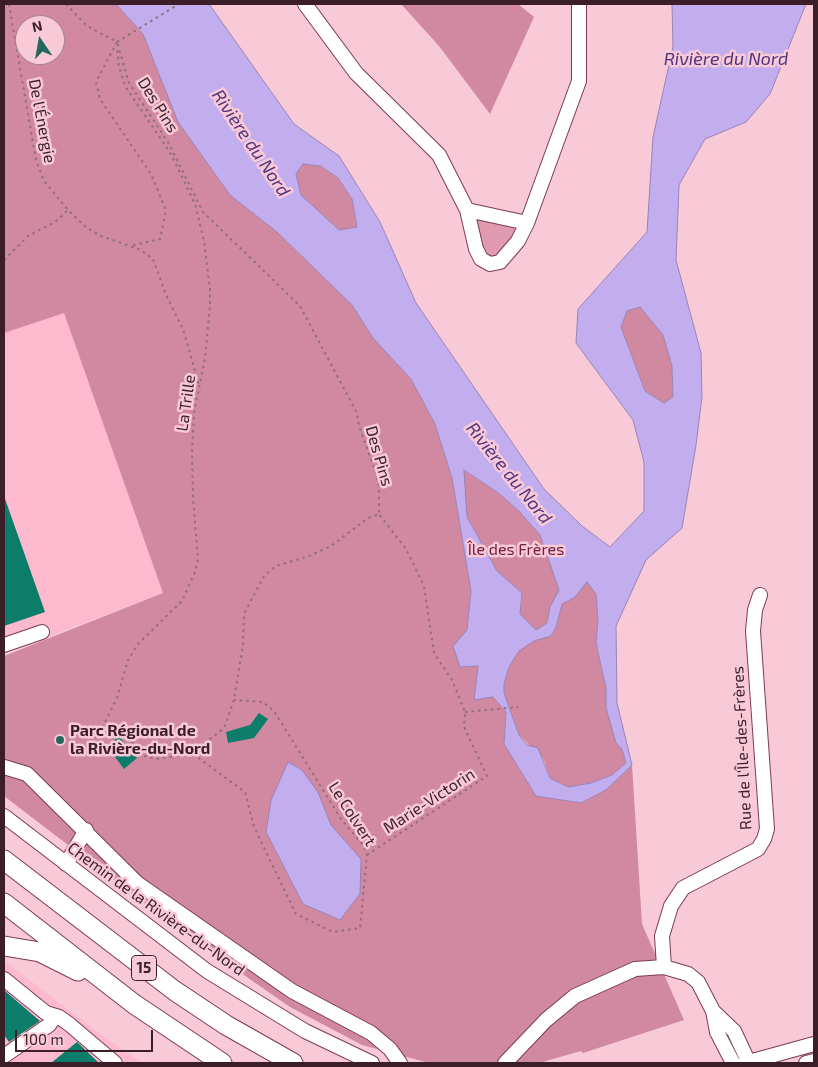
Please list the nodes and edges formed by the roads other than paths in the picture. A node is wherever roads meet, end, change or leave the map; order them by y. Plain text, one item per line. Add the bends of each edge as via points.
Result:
1 (305, 4) edge
2 (579, 4) edge
3 (467, 210) junction
4 (527, 223) junction
5 (760, 595) dead end
6 (42, 632) dead end
7 (4, 645) edge
8 (4, 767) edge
9 (4, 816) edge
10 (86, 830) junction
11 (4, 860) edge
12 (66, 864) junction
13 (4, 903) edge
14 (4, 946) edge
15 (664, 967) junction
16 (4, 979) edge
17 (118, 993) junction
18 (713, 1011) junction
19 (55, 1016) junction
20 (814, 1044) edge
21 (4, 1056) edge
22 (814, 1061) edge
23 (8, 1063) edge
24 (115, 1063) edge
25 (222, 1063) edge
26 (293, 1063) edge
27 (372, 1063) edge
28 (400, 1063) edge
29 (505, 1063) edge
30 (733, 1063) edge
31 (748, 1063) edge
32 (806, 1063) edge

1 - 3 street via 356,73 439,155
2 - 4 street via 579,81
3 - 4 street
3 - 4 street via 476,249 481,259 490,264 500,262 518,241
5 - 15 street, Rue de l'Île-des-Frères via 753,631 766,834 758,849 683,888 671,906 662,936
6 - 7 street
8 - 10 street via 27,774
9 - 12 street, Chemin de la Rivière-du-Nord
10 - 12 street
10 - 28 street via 144,888 292,991 371,1033 390,1049
11 - 26 highway, 15 via 175,991
12 - 27 street, Chemin de la Rivière-du-Nord via 230,986 320,1039
13 - 17 highway, 15
14 - 17 highway via 40,952
15 - 18 street via 688,974 698,982
15 - 29 street via 635,969 575,996 546,1020
16 - 19 street via 46,1013
17 - 25 highway, 15
18 - 30 street via 717,1032
18 - 31 street via 734,1031
19 - 21 street via 49,1025
19 - 24 street via 70,1024
20 - 31 street
21 - 23 street
22 - 32 street

